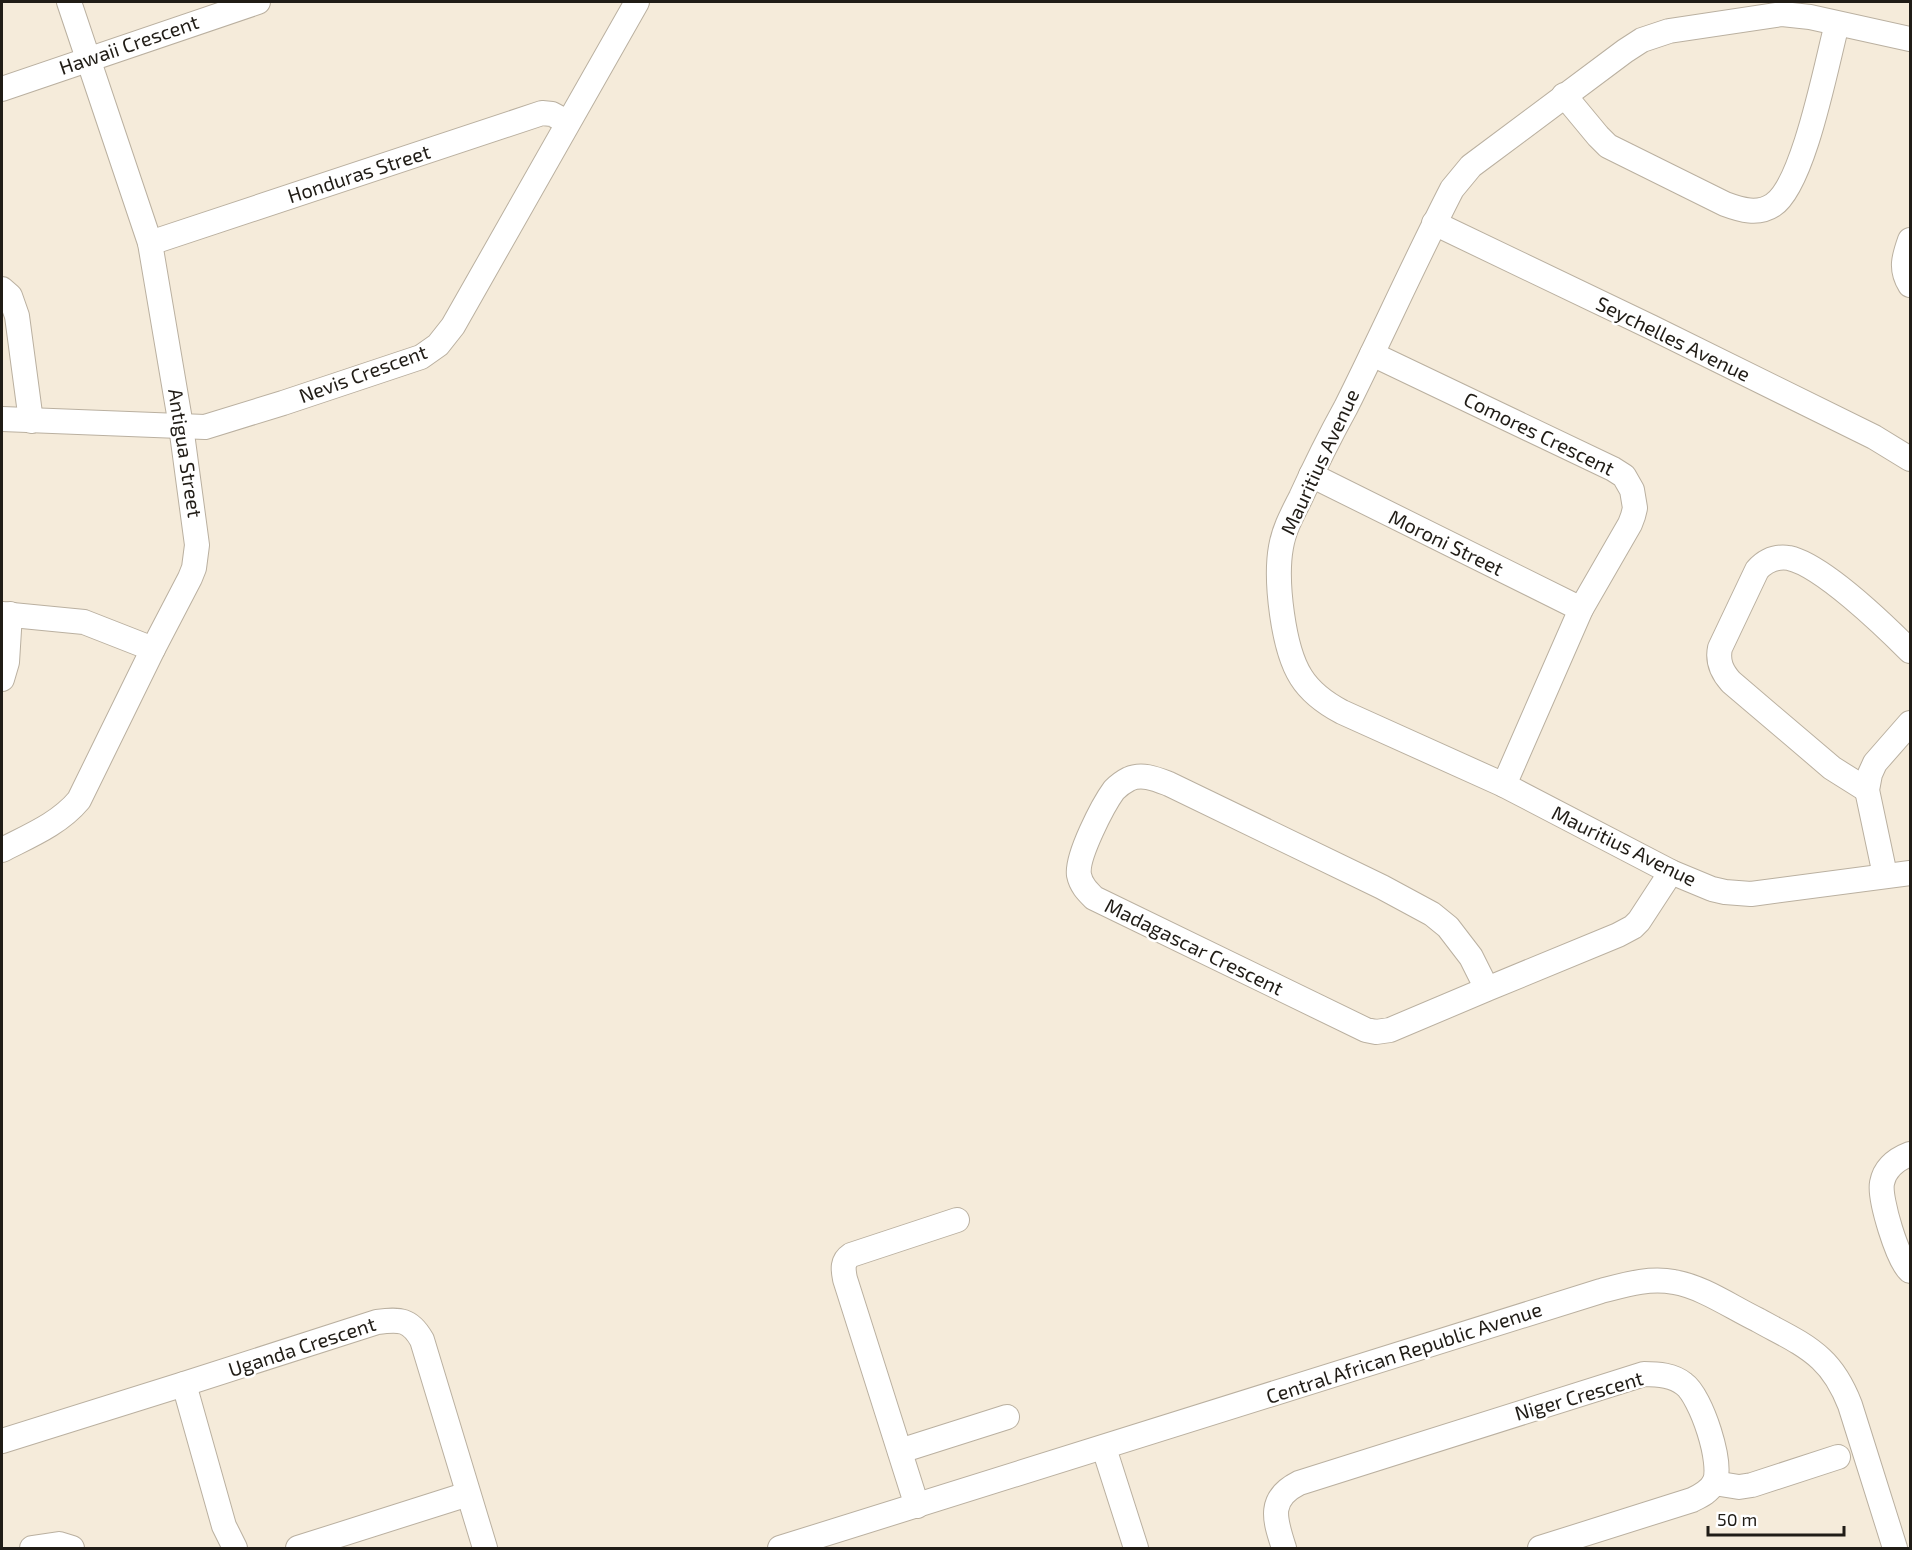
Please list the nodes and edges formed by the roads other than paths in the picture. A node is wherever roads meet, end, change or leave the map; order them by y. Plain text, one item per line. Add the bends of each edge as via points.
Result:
1 (69, 2) edge
2 (258, 2) edge
3 (637, 2) edge
4 (1837, 24) junction
5 (1911, 39) edge
6 (88, 59) junction
7 (2, 89) edge
8 (1564, 95) junction
9 (567, 122) junction
10 (1434, 224) junction
11 (1911, 240) edge
12 (150, 243) junction
13 (1911, 285) edge
14 (2, 289) edge
15 (1372, 354) junction
16 (2, 419) edge
17 (31, 421) junction
18 (181, 426) junction
19 (1911, 459) edge
20 (1311, 476) junction
21 (1581, 609) junction
22 (6, 614) edge
23 (153, 649) junction
24 (1911, 651) edge
25 (2, 679) edge
26 (1911, 723) edge
27 (1504, 785) junction
28 (1867, 790) junction
29 (2, 850) edge
30 (1671, 872) junction
31 (1911, 873) edge
32 (1885, 875) junction
33 (1487, 989) junction
34 (1911, 1154) edge
35 (957, 1220) dead end
36 (1911, 1271) edge
37 (184, 1384) junction
38 (1007, 1417) dead end
39 (2, 1441) edge
40 (1104, 1448) junction
41 (900, 1451) junction
42 (1838, 1457) dead end
43 (1714, 1483) junction
44 (468, 1494) junction
45 (917, 1506) junction
46 (32, 1548) edge
47 (72, 1548) edge
48 (235, 1548) edge
49 (298, 1548) edge
50 (485, 1548) edge
51 (780, 1548) edge
52 (1136, 1548) edge
53 (1284, 1548) edge
54 (1540, 1548) edge
55 (1895, 1548) edge

1 - 6 street, Antigua Street
2 - 6 street, Hawaii Crescent
3 - 9 street, Nevis Crescent
4 - 5 street, Mauritius Avenue
4 - 8 street, Mauritius Avenue via 1782,14 1660,34 1635,44
4 - 8 street via 1806,144 1782,197 1758,211 1725,204 1608,146
6 - 7 street, Hawaii Crescent
6 - 12 street, Antigua Street
8 - 10 street, Mauritius Avenue via 1462,174
9 - 12 street, Honduras Street via 542,113
9 - 18 street, Nevis Crescent via 453,326 438,345 412,360 283,403 205,427
10 - 15 street, Mauritius Avenue
10 - 19 street, Seychelles Avenue via 1651,327
11 - 13 street via 1903,267
12 - 18 street, Antigua Street
14 - 17 street via 10,296 16,316
15 - 20 street, Mauritius Avenue
15 - 21 street, Comores Crescent via 1612,469 1628,481 1635,508 1630,524
16 - 17 street, Nevis Crescent
17 - 18 street, Nevis Crescent
18 - 23 street, Antigua Street via 197,557
20 - 21 street, Moroni Street
20 - 27 street, Mauritius Avenue via 1284,536 1279,563 1287,640 1300,675 1317,696 1342,712
21 - 27 street, Comores Crescent
22 - 23 street via 84,622
22 - 25 street via 7,662
23 - 29 street, Antigua Street via 79,800 51,824
24 - 28 street via 1825,576 1803,563 1781,558 1766,561 1757,570 1720,648 1719,662 1731,682 1832,768
26 - 28 street via 1875,763
27 - 30 street, Mauritius Avenue
28 - 32 street
30 - 32 street, Mauritius Avenue via 1736,894
30 - 33 street, Madagascar Crescent via 1633,927
31 - 32 street, Mauritius Avenue
33 - 33 street, Madagascar Crescent via 1471,957 1448,927 1432,914 1154,779 1133,778 1117,788 1079,864 1082,884 1094,898 1366,1030 1390,1030
34 - 36 street via 1888,1168 1882,1191 1901,1259
35 - 41 street via 851,1255 844,1265 845,1279
37 - 39 street, Uganda Crescent
37 - 44 street, Uganda Crescent via 377,1322 406,1322 423,1340
37 - 48 street via 224,1526
38 - 41 street
40 - 45 street, Central African Republic Avenue
40 - 52 street
40 - 55 street, Central African Republic Avenue via 1600,1291 1644,1281 1673,1282 1701,1291 1801,1344 1830,1368 1850,1405
41 - 45 street
42 - 43 street via 1752,1485
43 - 53 street, Niger Crescent via 1718,1466 1696,1397 1681,1381 1644,1374 1299,1483 1279,1498 1277,1527
43 - 54 street via 1692,1500
44 - 49 street
44 - 50 street, Uganda Crescent
45 - 51 street, Central African Republic Avenue
46 - 47 street via 59,1544

